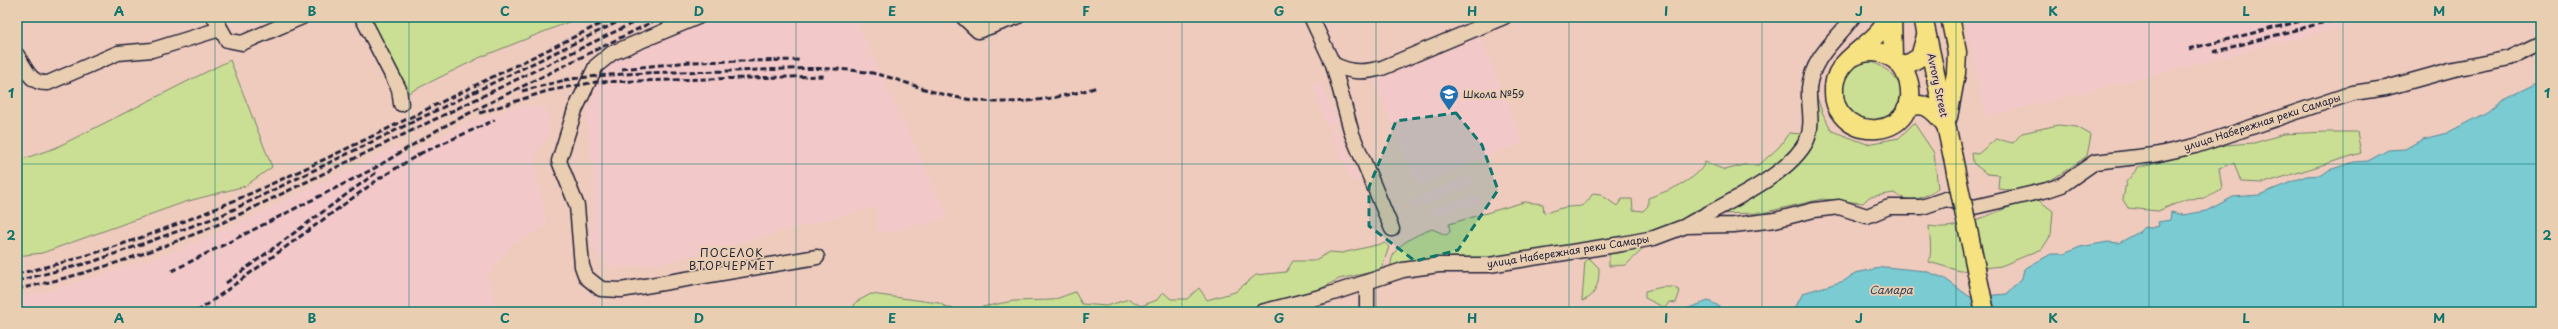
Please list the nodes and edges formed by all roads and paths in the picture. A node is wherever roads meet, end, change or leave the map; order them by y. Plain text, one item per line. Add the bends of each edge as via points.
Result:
1 (302, 17) edge
2 (362, 17) edge
3 (698, 17) edge
4 (963, 17) edge
5 (1017, 17) edge
6 (1311, 17) edge
7 (1504, 17) edge
8 (1853, 17) edge
9 (1888, 17) edge
10 (1892, 17) edge
11 (1950, 17) edge
12 (217, 23) edge
13 (1925, 25) edge
14 (2541, 43) edge
15 (1931, 52) junction
16 (1957, 52) junction
17 (17, 55) edge
18 (1850, 58) junction
19 (1897, 62) junction
20 (1333, 64) junction
21 (401, 104) dead end
22 (1906, 109) junction
23 (1946, 125) junction
24 (1686, 226) junction
25 (1392, 229) dead end
26 (817, 257) dead end
27 (1367, 282) junction
28 (1262, 312) edge
29 (1367, 312) edge
30 (1985, 312) edge

1 - 12 street via 242,43 227,40
2 - 21 street via 399,89
3 - 26 street via 612,53 596,66 574,110 559,161 576,206 582,266 586,277 601,289 620,290
4 - 5 street via 978,30
6 - 20 street
7 - 20 street via 1382,68 1364,72 1348,71
8 - 24 street via 1822,52 1813,73 1809,88 1811,121 1807,139 1797,155 1772,177
9 - 18 main road via 1875,38
10 - 19 main road
11 - 16 main road
12 - 17 street via 152,50 118,52 48,83 40,84 33,80
13 - 15 main road, Avrory Street
13 - 19 main road via 1920,57 1910,63
14 - 24 street, улица Набережная реки Самары via 2510,58 2454,69 2386,88 2353,93 2195,146 2154,155 2095,162 2062,185 1974,207 1946,199 1922,207 1888,207 1867,216 1839,207 1748,224
15 - 16 main road via 1938,62 1945,65 1954,62
15 - 23 main road, Avrory Street
16 - 23 main road via 1956,73
18 - 19 main road via 1857,54 1874,52
18 - 22 main road via 1842,65 1834,86 1836,105 1848,121 1861,128 1882,128 1897,120
19 - 22 main road via 1911,84 1910,100
20 - 25 street via 1352,134
22 - 23 main road via 1913,104 1924,105 1932,109
23 - 30 main road, Avrory Street, bridge
24 - 27 street, улица Набережная реки Самары via 1654,238 1622,244 1489,265 1439,265 1403,270
27 - 28 street, улица Набережная реки Самары
27 - 29 street

